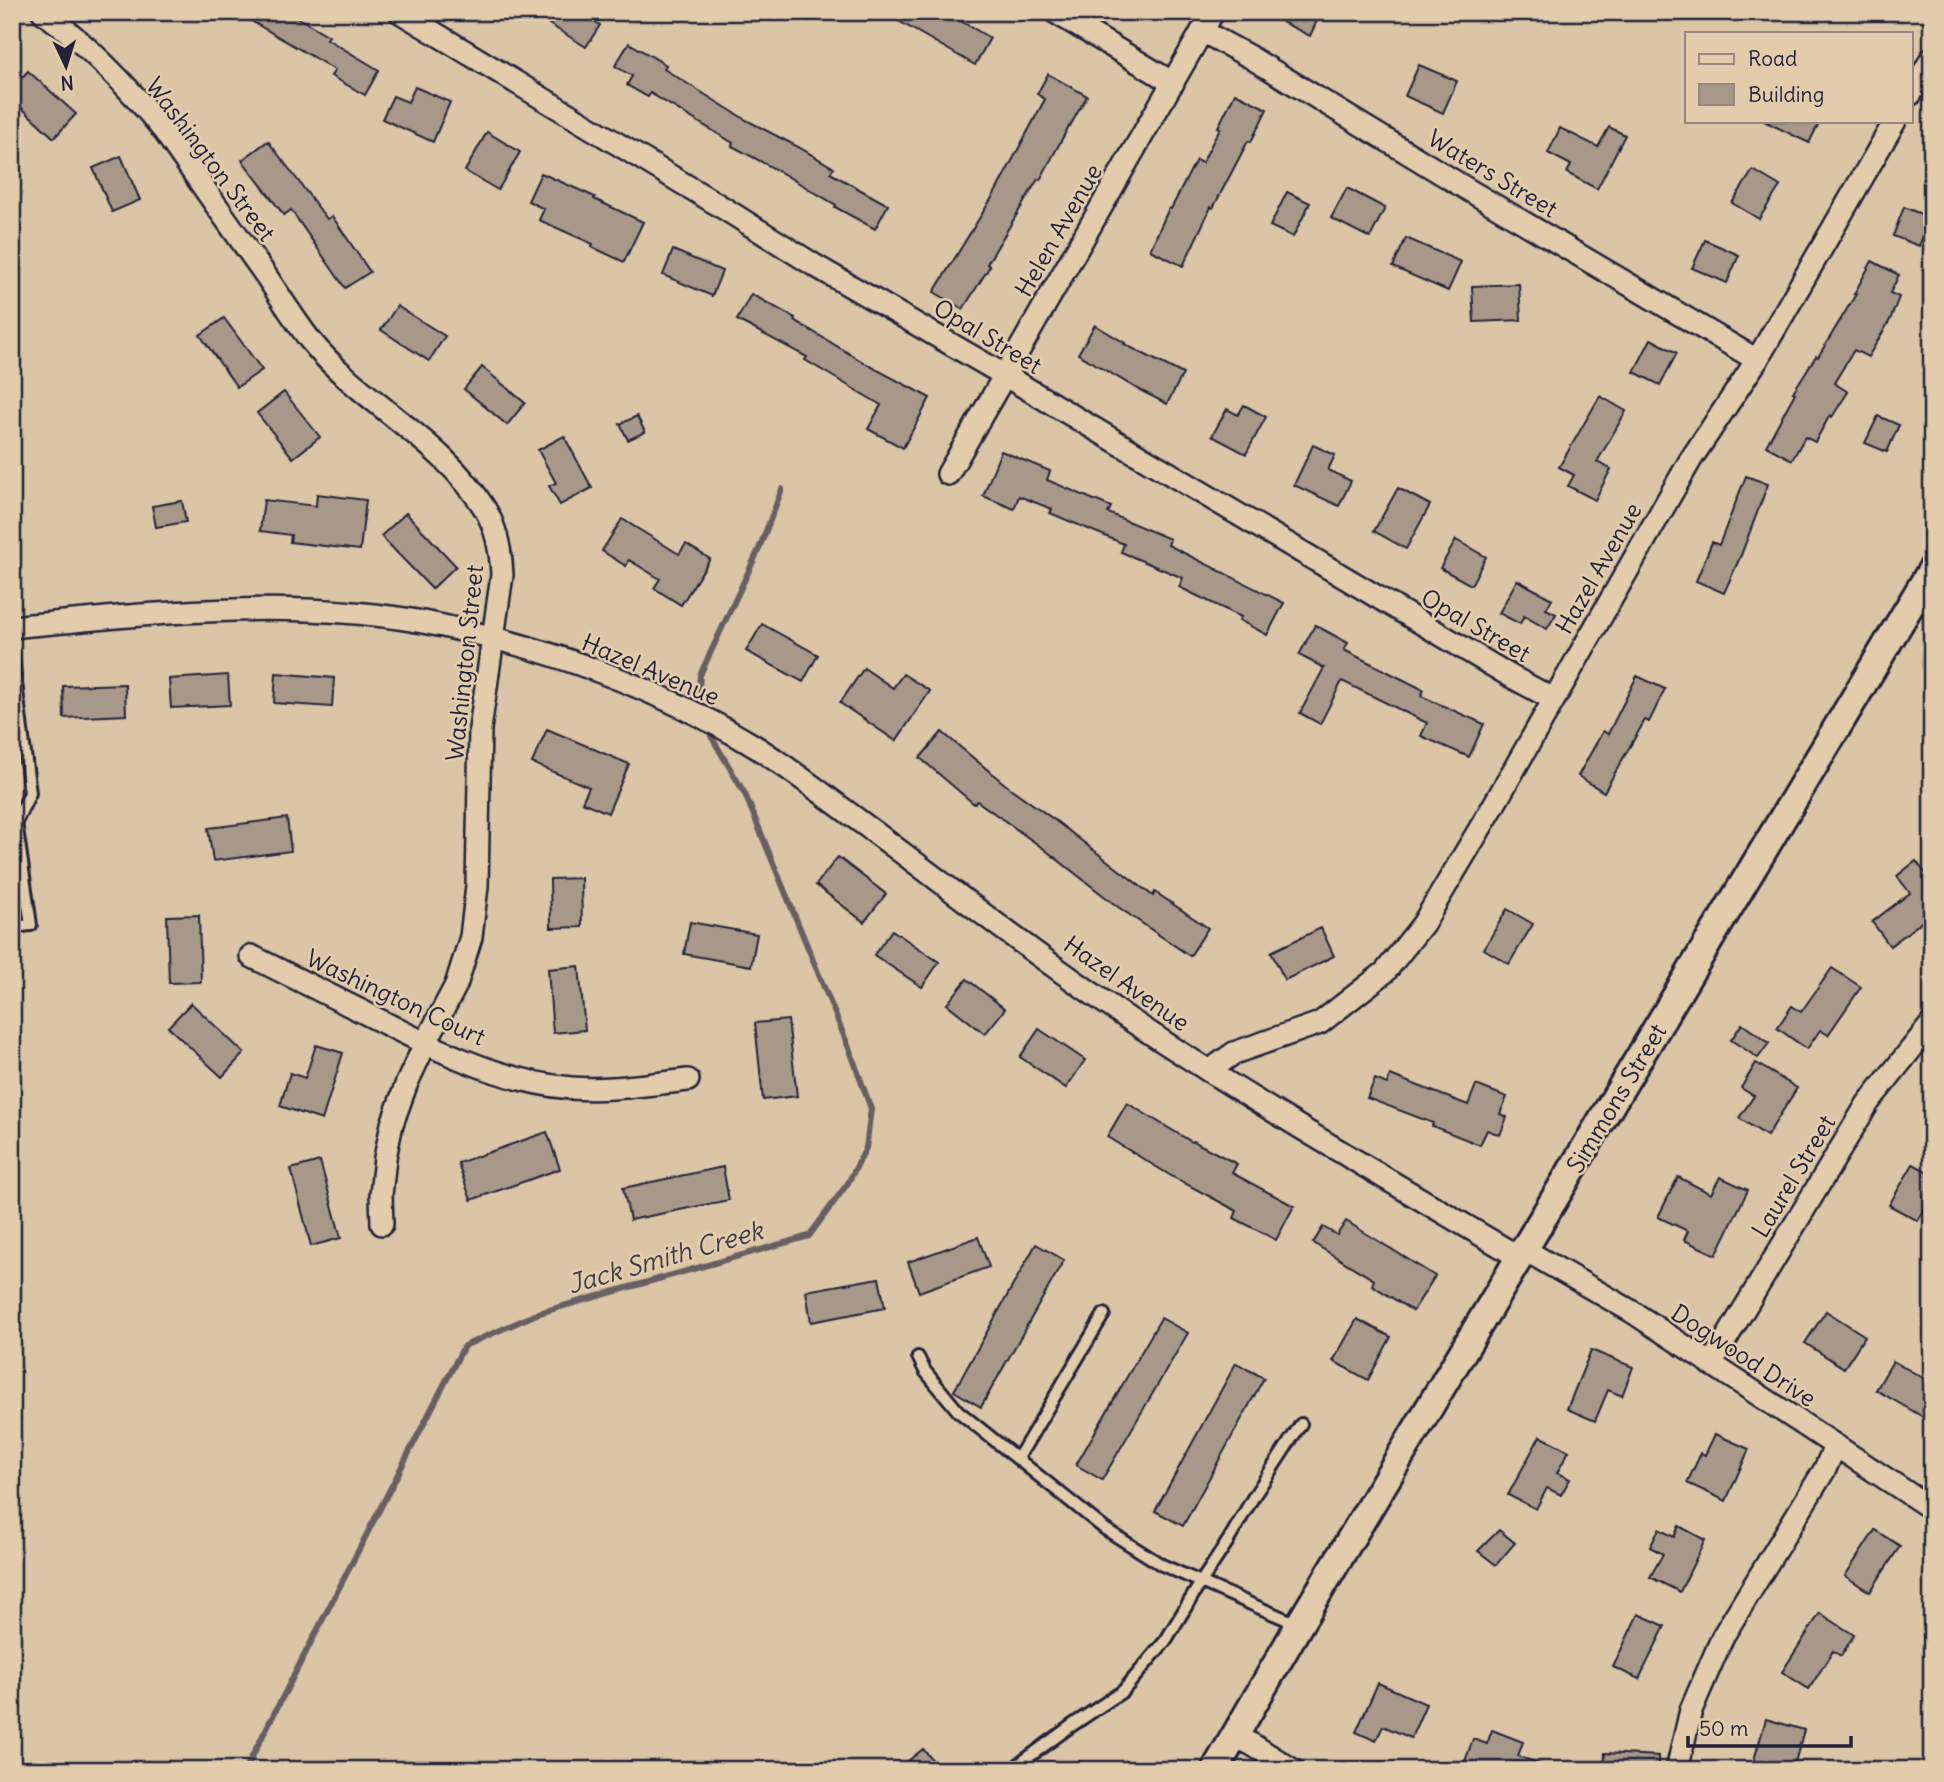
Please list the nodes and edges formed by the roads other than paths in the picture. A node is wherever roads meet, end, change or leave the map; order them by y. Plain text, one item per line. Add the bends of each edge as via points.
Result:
1 (43, 12) edge
2 (400, 12) edge
3 (1055, 12) edge
4 (1208, 21) edge
5 (1932, 58) edge
6 (1173, 83) junction
7 (1912, 92) edge
8 (1894, 122) edge
9 (1757, 360) junction
10 (1004, 377) junction
11 (948, 474) dead end
12 (1932, 569) edge
13 (12, 627) edge
14 (492, 638) junction
15 (12, 651) edge
16 (1553, 699) junction
17 (14, 822) edge
18 (12, 927) edge
19 (251, 956) dead end
20 (1932, 1023) edge
21 (425, 1044) junction
22 (1209, 1071) junction
23 (688, 1080) dead end
24 (382, 1224) dead end
25 (1522, 1254) junction
26 (1104, 1314) dead end
27 (918, 1357) dead end
28 (1710, 1364) junction
29 (1301, 1424) dead end
30 (1835, 1446) junction
31 (1018, 1458) junction
32 (1932, 1509) edge
33 (1201, 1582) junction
34 (1299, 1625) junction
35 (1233, 1736) junction
36 (1011, 1770) edge
37 (1215, 1770) edge
38 (1293, 1770) edge
39 (1677, 1770) edge

1 - 14 street, Washington Street via 102,62 145,107 310,340 355,386 450,466 486,511 496,536 502,575
2 - 10 street, Opal Street
3 - 6 street
4 - 6 street, Helen Avenue
4 - 9 street, Waters Street via 1250,57
5 - 7 street
6 - 10 street, Helen Avenue
8 - 9 street, Hazel Avenue
9 - 16 street, Hazel Avenue via 1691,459
10 - 11 street, Helen Avenue
10 - 16 street, Opal Street
12 - 25 street, Simmons Street
13 - 14 street, Hazel Avenue via 163,612 326,610 383,615
14 - 21 street, Washington Street via 480,729 477,886 471,937 456,985
14 - 22 street, Hazel Avenue via 677,703 753,746 1116,1010
15 - 17 lane via 30,793
16 - 22 street, Hazel Avenue via 1423,924 1385,972 1320,1023 1234,1053
17 - 18 lane via 31,925
19 - 21 street, Washington Court
20 - 28 street, Laurel Street via 1868,1103
21 - 23 street, Washington Court via 522,1079 568,1088
21 - 24 street, Washington Street via 392,1124 381,1195
22 - 25 street, Hazel Avenue
25 - 28 street, Dogwood Drive via 1631,1311
25 - 34 street, Simmons Street
26 - 31 lane
27 - 31 lane via 958,1411
28 - 30 street, Dogwood Drive
29 - 33 lane
30 - 32 street, Dogwood Drive
30 - 39 street via 1723,1636 1691,1710
31 - 33 lane via 1105,1529 1162,1565
33 - 34 lane
33 - 36 lane via 1166,1640 1123,1691
34 - 35 street, Simmons Street
35 - 37 street, Simmons Street
35 - 38 street

